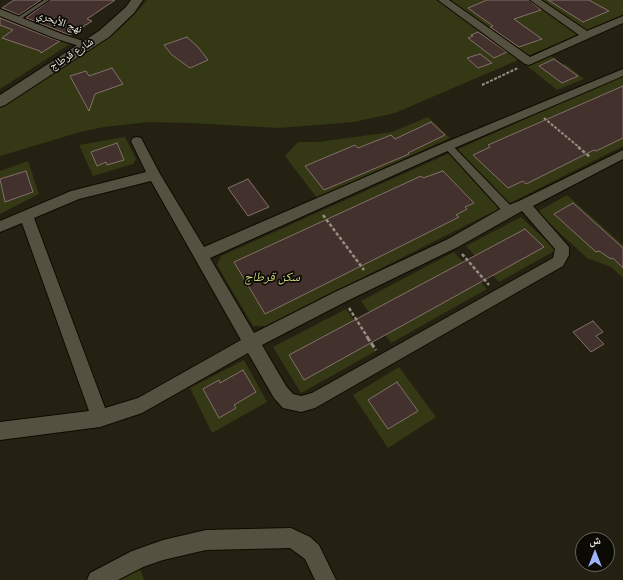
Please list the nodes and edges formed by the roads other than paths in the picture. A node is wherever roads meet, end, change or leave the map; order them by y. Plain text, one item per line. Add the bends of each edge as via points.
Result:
1 (47, 0) edge
2 (137, 0) edge
3 (443, 0) edge
4 (535, 0) edge
5 (0, 12) edge
6 (623, 19) edge
7 (16, 20) junction
8 (586, 35) junction
9 (88, 46) junction
10 (623, 72) edge
11 (0, 102) edge
12 (137, 141) dead end
13 (448, 146) junction
14 (623, 154) edge
15 (154, 175) junction
16 (524, 205) junction
17 (509, 211) junction
18 (26, 216) junction
19 (0, 227) edge
20 (201, 255) junction
21 (252, 342) junction
22 (100, 418) junction
23 (0, 431) edge
24 (98, 580) edge
25 (326, 580) edge

1 - 7 lane
2 - 9 street, شارع قرطاج via 130,10
3 - 8 street via 529,62
4 - 8 street
5 - 7 street, نهج الأبحري
6 - 8 street
7 - 9 street, نهج الأبحري
9 - 11 street, شارع قرطاج
10 - 13 street
12 - 15 street
13 - 17 street
13 - 20 street
14 - 16 street
15 - 18 street via 76,195
15 - 20 street
16 - 17 street
16 - 21 street via 562,247 562,255 558,262 315,400 301,404 290,402 280,392
17 - 21 street via 453,243
18 - 19 street
18 - 22 street
20 - 21 street via 224,299
21 - 22 street via 142,405
22 - 23 street
24 - 25 street via 139,558 206,540 279,538 291,538 312,552

